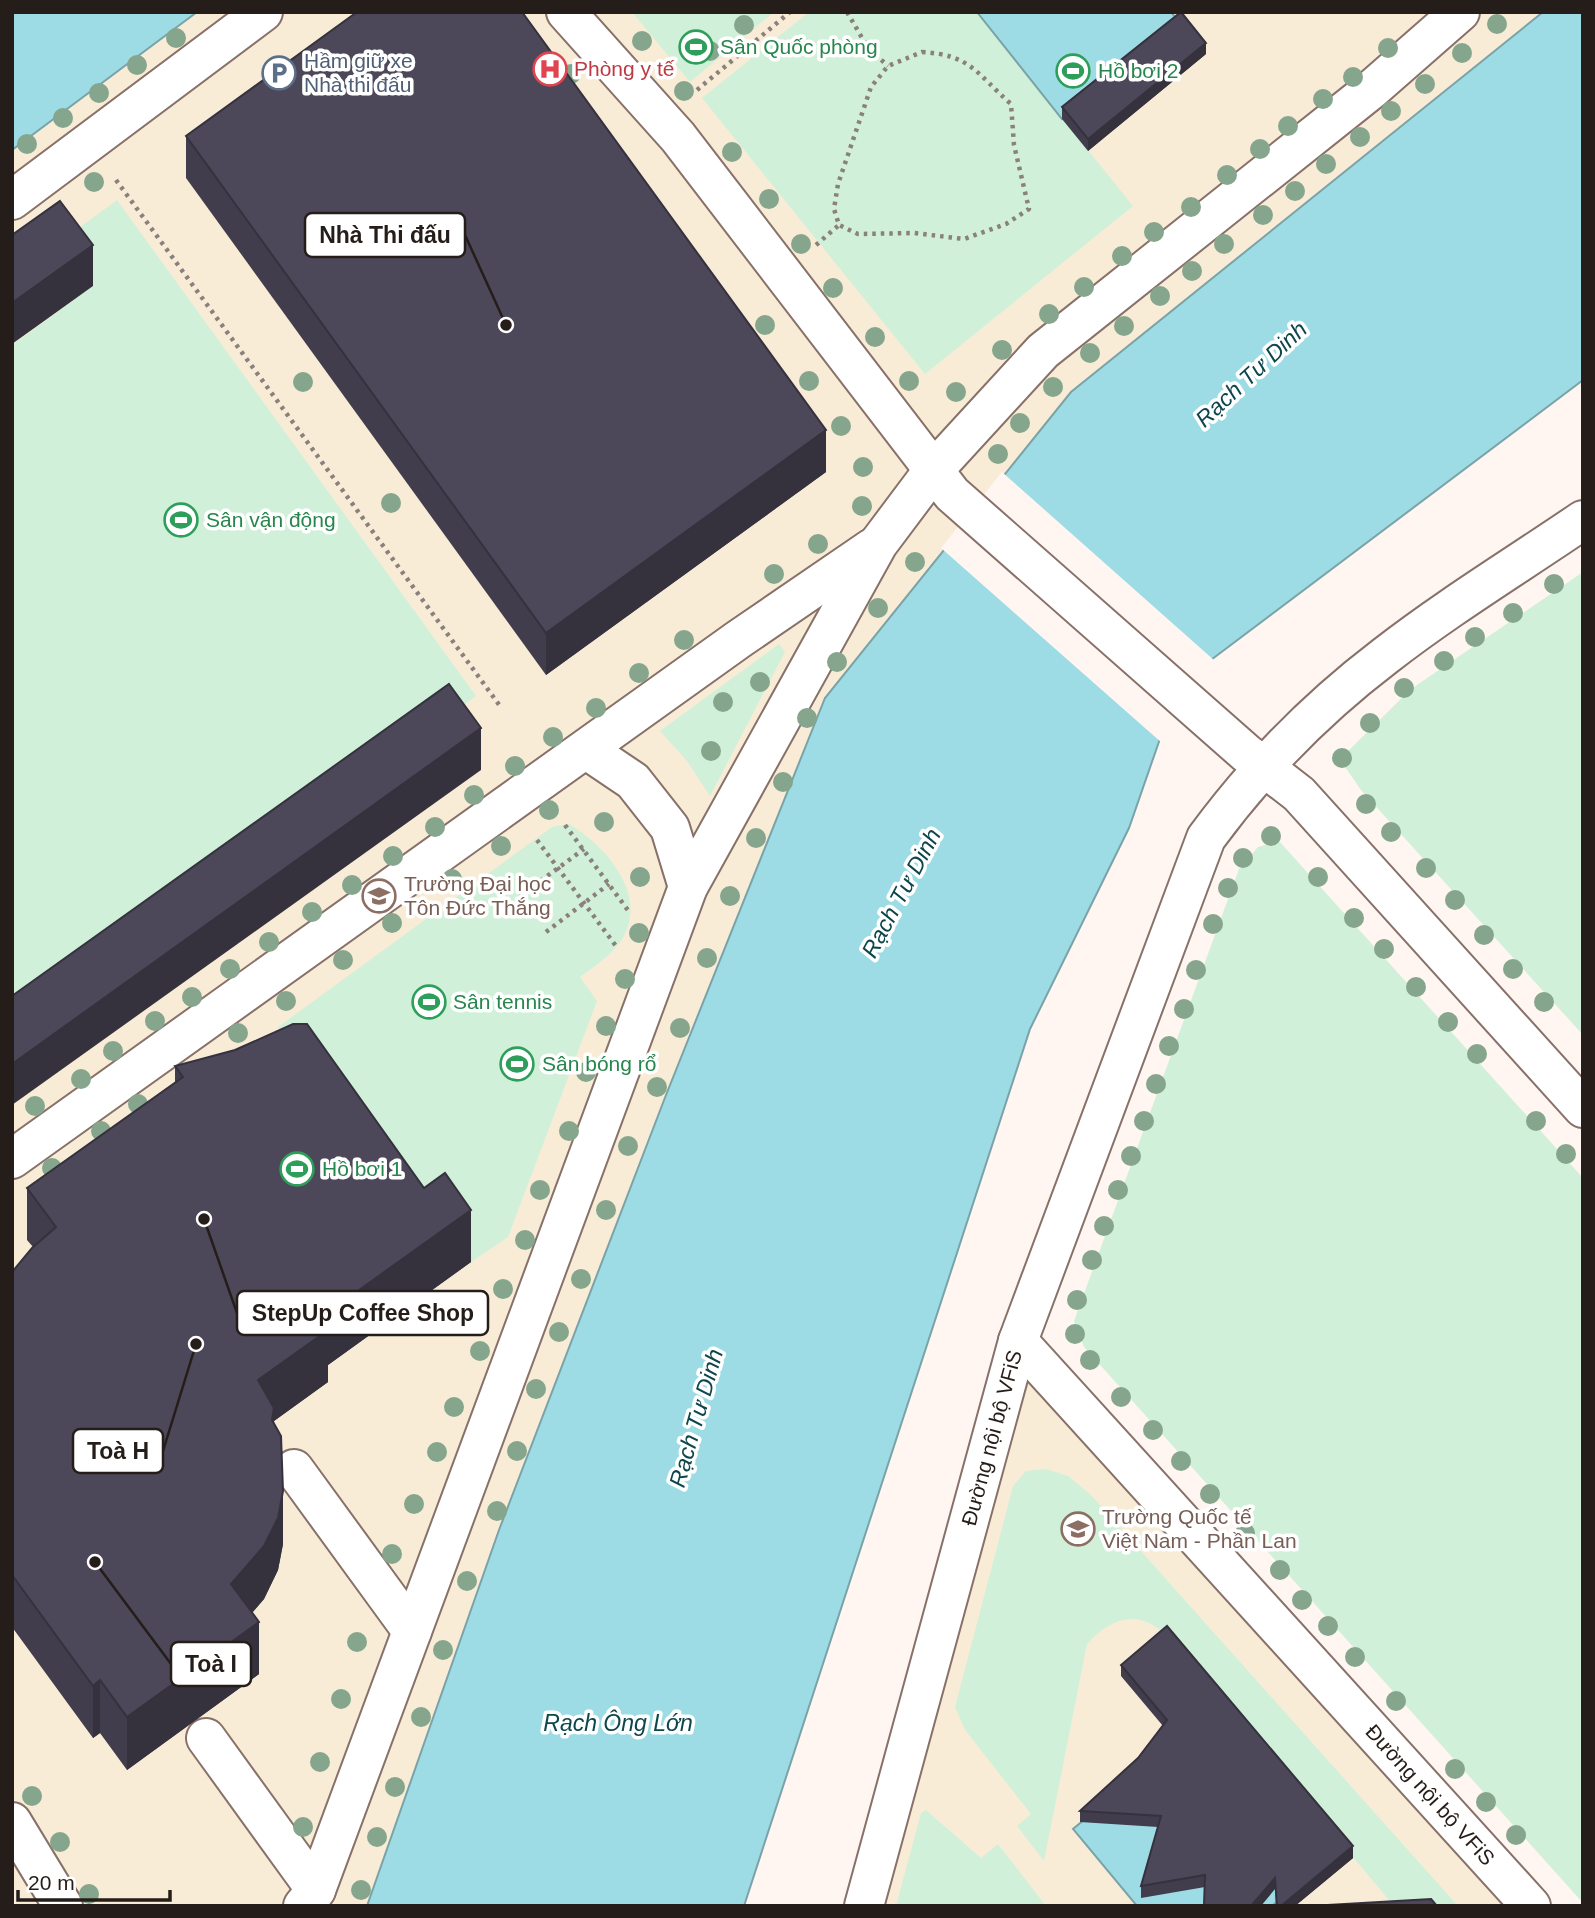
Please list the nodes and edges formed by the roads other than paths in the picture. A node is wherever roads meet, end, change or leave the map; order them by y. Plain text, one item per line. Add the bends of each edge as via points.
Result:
1 (263, 12) edge
2 (566, 12) edge
3 (1460, 12) edge
4 (12, 200) edge
5 (942, 483) junction
6 (1583, 520) edge
7 (878, 544) junction
8 (587, 750) junction
9 (1255, 761) junction
10 (688, 887) junction
11 (1583, 1108) edge
12 (12, 1159) edge
13 (1018, 1341) junction
14 (293, 1469) dead end
15 (412, 1631) junction
16 (206, 1738) dead end
17 (12, 1822) edge
18 (309, 1898) edge
19 (63, 1906) edge
20 (864, 1906) edge
21 (1531, 1906) edge

1 - 4 lane
2 - 5 lane via 678,137
3 - 5 lane via 1371,90 1043,351
5 - 7 lane
5 - 9 lane
6 - 9 lane via 1386,655
7 - 8 lane
7 - 10 lane
8 - 10 lane via 633,781 670,828
8 - 12 lane
9 - 11 lane via 1299,794
9 - 13 lane via 1206,838
10 - 15 lane
13 - 20 lane, Đường nội bộ VFiS
13 - 21 lane, Đường nội bộ VFiS
14 - 15 lane
15 - 18 lane
16 - 18 lane
17 - 19 lane

